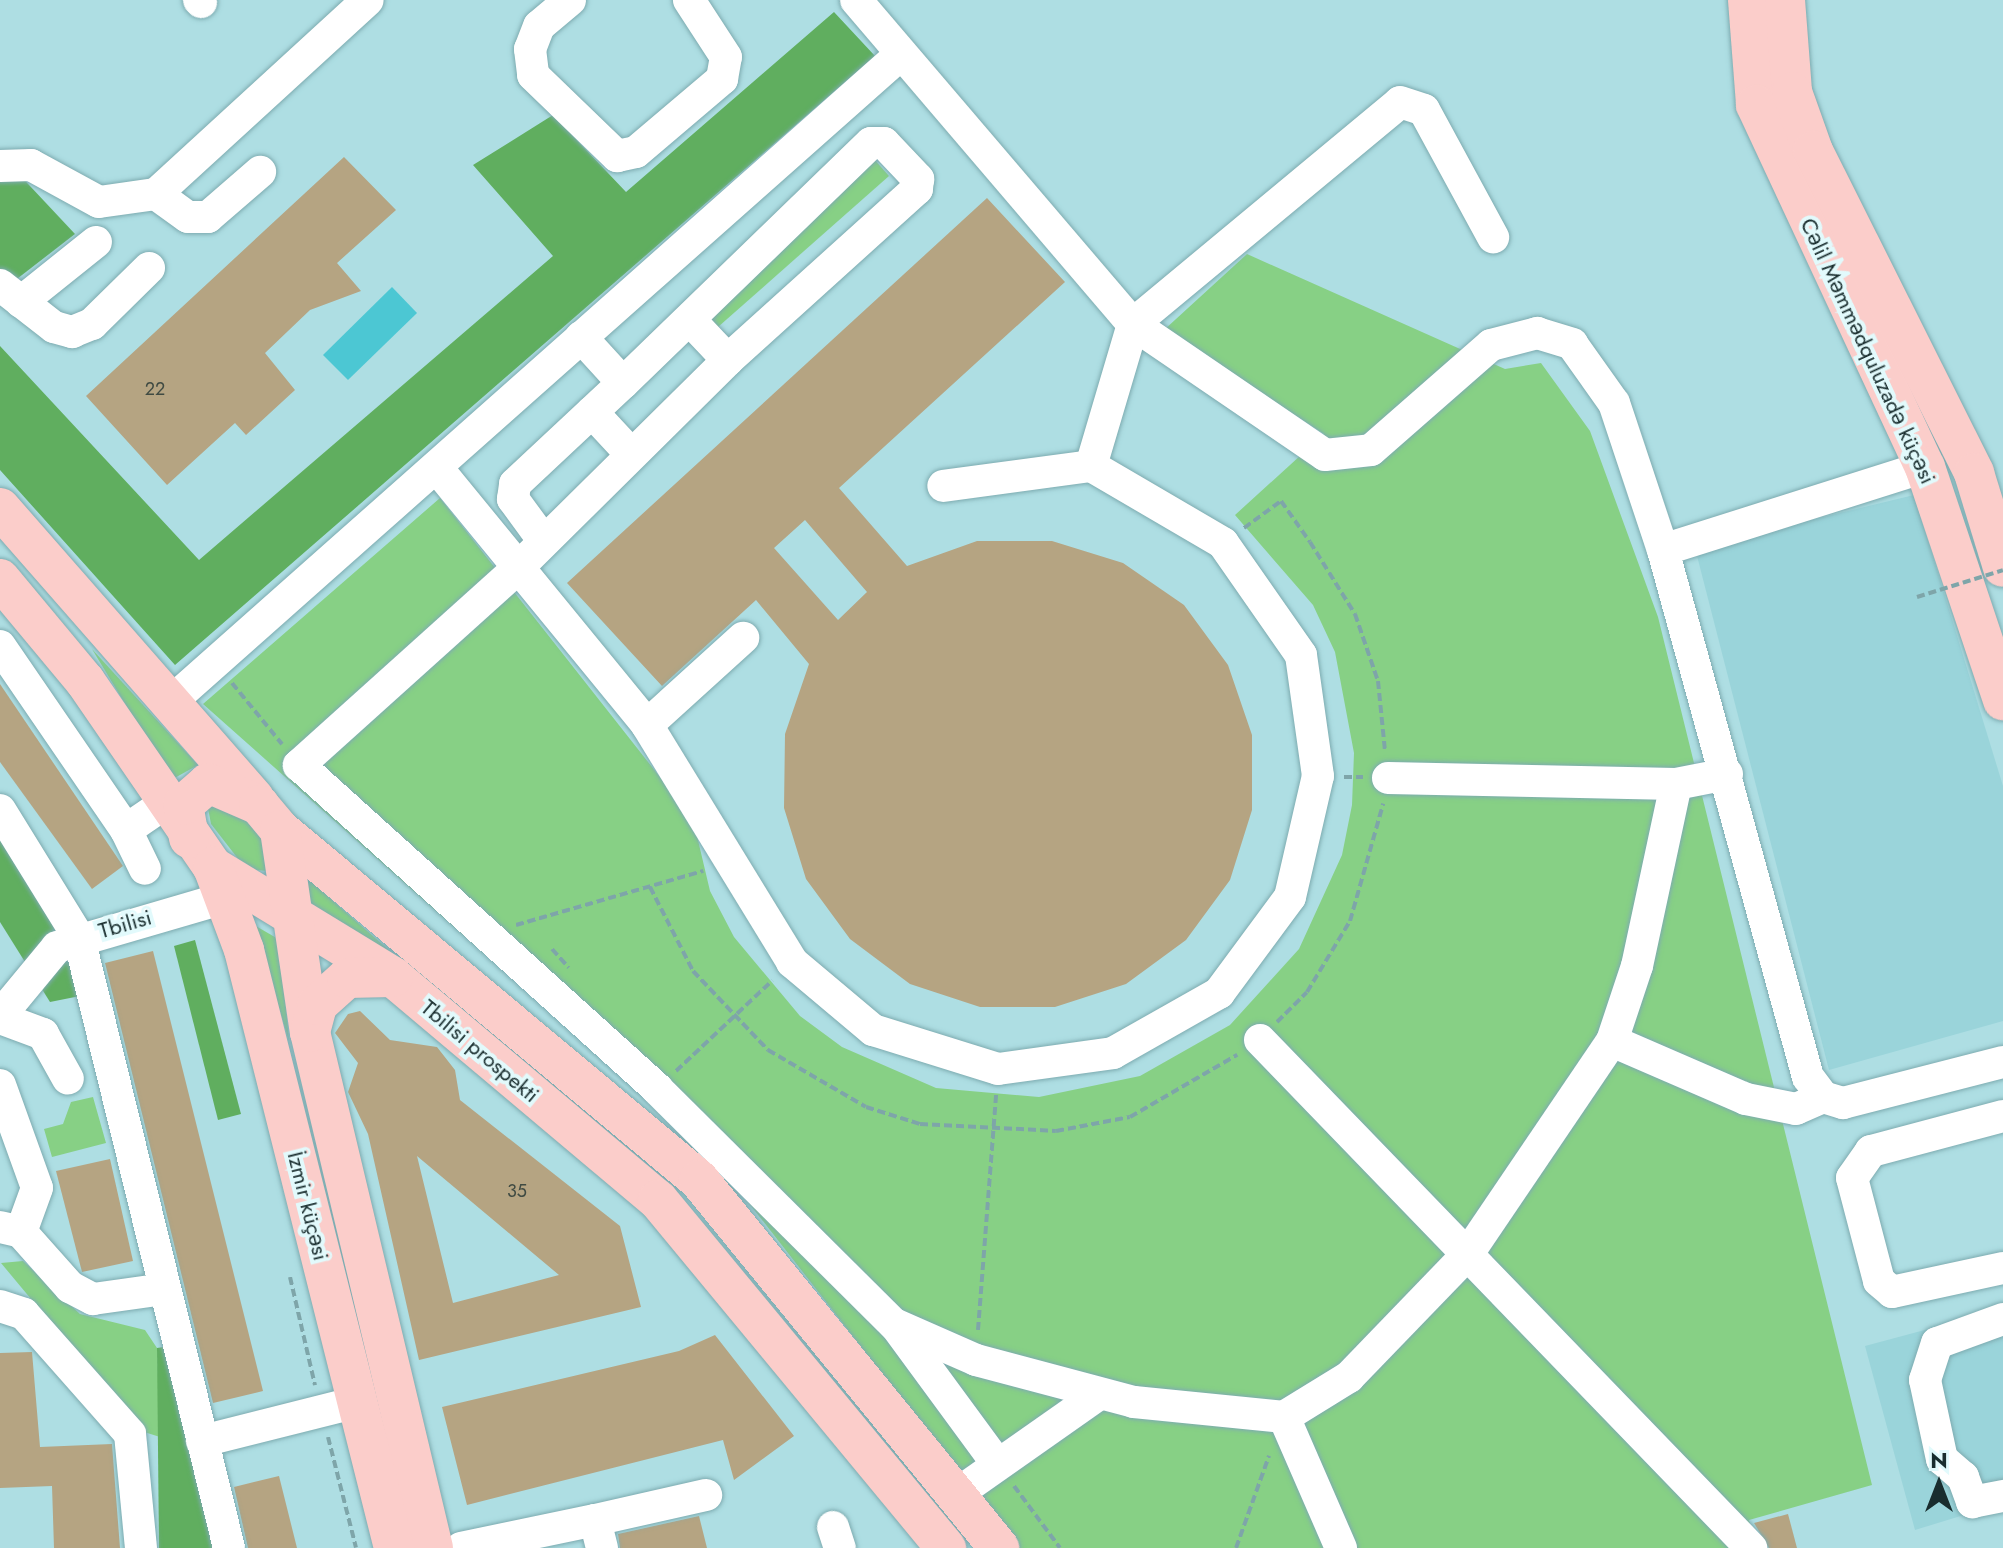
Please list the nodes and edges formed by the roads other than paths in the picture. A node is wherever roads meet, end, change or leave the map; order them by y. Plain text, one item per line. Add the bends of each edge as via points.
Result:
1 (368, 0) edge
2 (570, 0) edge
3 (689, 0) edge
4 (856, 0) edge
5 (1748, 0) edge
6 (1785, 0) edge
7 (901, 54) junction
8 (0, 166) edge
9 (260, 172) dead end
10 (156, 194) junction
11 (1493, 237) dead end
12 (96, 242) dead end
13 (149, 268) dead end
14 (10, 294) edge
15 (690, 320) junction
16 (1133, 324) junction
17 (581, 337) junction
18 (728, 360) junction
19 (623, 383) junction
20 (592, 412) junction
21 (631, 454) junction
22 (1091, 466) junction
23 (1925, 467) junction
24 (437, 468) junction
25 (943, 486) dead end
26 (0, 508) edge
27 (543, 540) junction
28 (1663, 550) junction
29 (518, 568) junction
30 (2003, 568) edge
31 (0, 579) edge
32 (743, 638) dead end
33 (0, 646) edge
34 (174, 699) junction
35 (2003, 700) edge
36 (647, 725) junction
37 (1727, 774) junction
38 (1388, 778) road end
39 (1676, 784) junction
40 (167, 802) junction
41 (0, 810) edge
42 (126, 830) junction
43 (276, 834) junction
44 (145, 869) dead end
45 (217, 873) junction
46 (293, 918) junction
47 (79, 938) junction
48 (393, 977) junction
49 (0, 1017) edge
50 (310, 1032) junction
51 (1260, 1040) road end
52 (1612, 1041) junction
53 (2003, 1062) edge
54 (68, 1079) dead end
55 (0, 1085) edge
56 (1823, 1097) junction
57 (2003, 1116) edge
58 (11, 1229) edge
59 (1467, 1255) junction
60 (1993, 1270) edge
61 (164, 1289) junction
62 (0, 1306) edge
63 (2002, 1319) edge
64 (894, 1324) junction
65 (1099, 1394) junction
66 (339, 1406) junction
67 (1284, 1417) junction
68 (202, 1441) junction
69 (996, 1462) junction
70 (706, 1495) dead end
71 (954, 1496) junction
72 (2003, 1496) edge
73 (599, 1534) edge
74 (141, 1548) edge
75 (229, 1548) edge
76 (394, 1548) edge
77 (433, 1548) edge
78 (461, 1548) edge
79 (946, 1548) edge
80 (999, 1548) edge
81 (1341, 1548) edge
82 (1751, 1548) edge

1 - 10 lane
2 - 3 lane via 539,26 530,49 533,75 617,156 636,152 722,79 726,57
4 - 7 lane
5 - 23 main road, Cəlil Məmmədquluzadə küçəsi via 1756,105
6 - 30 main road, Cəlil Məmmədquluzadə küçəsi via 1792,92 1813,151 1974,473
7 - 16 lane
7 - 17 lane
8 - 10 lane via 31,165 99,202
9 - 10 lane via 208,217 188,217
11 - 16 lane via 1424,110 1400,102
12 - 14 lane
13 - 14 lane via 92,324 72,332
15 - 18 lane
15 - 18 lane via 871,143 884,143 918,179 917,189
15 - 19 lane
16 - 22 lane
16 - 28 lane via 1325,455 1353,457 1371,450 1491,345 1537,333 1572,344 1614,403
17 - 19 lane
17 - 24 lane
18 - 21 lane
19 - 20 lane
20 - 21 lane
20 - 27 lane via 515,484 513,499
21 - 27 lane
22 - 25 lane
22 - 36 lane via 1223,543 1301,655 1318,776 1290,897 1219,993 1113,1053 998,1069 873,1030 792,962
23 - 28 lane
23 - 35 main road, Cəlil Məmmədquluzadə küçəsi
24 - 29 lane
24 - 34 lane
26 - 34 main road, Tbilisi prospekti
27 - 29 lane
28 - 37 lane
29 - 36 lane
29 - 64 lane via 299,765 657,1089
31 - 40 main road, Tbilisi prospekti via 85,681
32 - 36 lane
33 - 42 lane
34 - 43 main road, Tbilisi prospekti
37 - 39 lane
37 - 56 lane via 1808,1077
38 - 39 lane
39 - 52 lane via 1637,966
40 - 42 lane
40 - 45 main road, Tbilisi prospekti
41 - 47 lane, Tbilisi
42 - 44 lane
43 - 45 main road via 274,889
43 - 45 main road via 222,784 195,787 183,805
43 - 46 main road, İzmir küçəsi
43 - 71 main road, Tbilisi prospekti via 699,1180
45 - 46 main road, Tbilisi prospekti
45 - 47 lane, Tbilisi
45 - 66 main road, İzmir küçəsi
46 - 48 main road, Tbilisi prospekti
46 - 50 main road, İzmir küçəsi
47 - 49 lane via 45,956
47 - 61 lane
48 - 50 main road via 347,978 317,1005
48 - 79 main road, Tbilisi prospekti via 658,1200
49 - 54 lane via 43,1034
50 - 77 main road, İzmir küçəsi
51 - 59 lane
52 - 56 lane via 1756,1102 1796,1109
52 - 59 lane
53 - 56 lane via 1843,1103
55 - 58 lane via 37,1188
57 - 60 lane via 1871,1151 1852,1178 1879,1281 1892,1292
58 - 61 lane via 70,1287 93,1299
59 - 67 lane via 1349,1377
59 - 82 lane
60 - 63 lane
61 - 68 lane
62 - 74 lane via 24,1314 130,1434
63 - 72 lane via 1937,1343 1925,1380 1942,1459 1963,1477 1972,1502
64 - 65 lane via 976,1360
64 - 69 lane
65 - 67 lane
65 - 69 lane
66 - 68 lane
66 - 76 main road, İzmir küçəsi
67 - 81 lane
68 - 75 lane
69 - 71 lane
70 - 73 lane
71 - 80 main road, Tbilisi prospekti
73 - 78 lane

